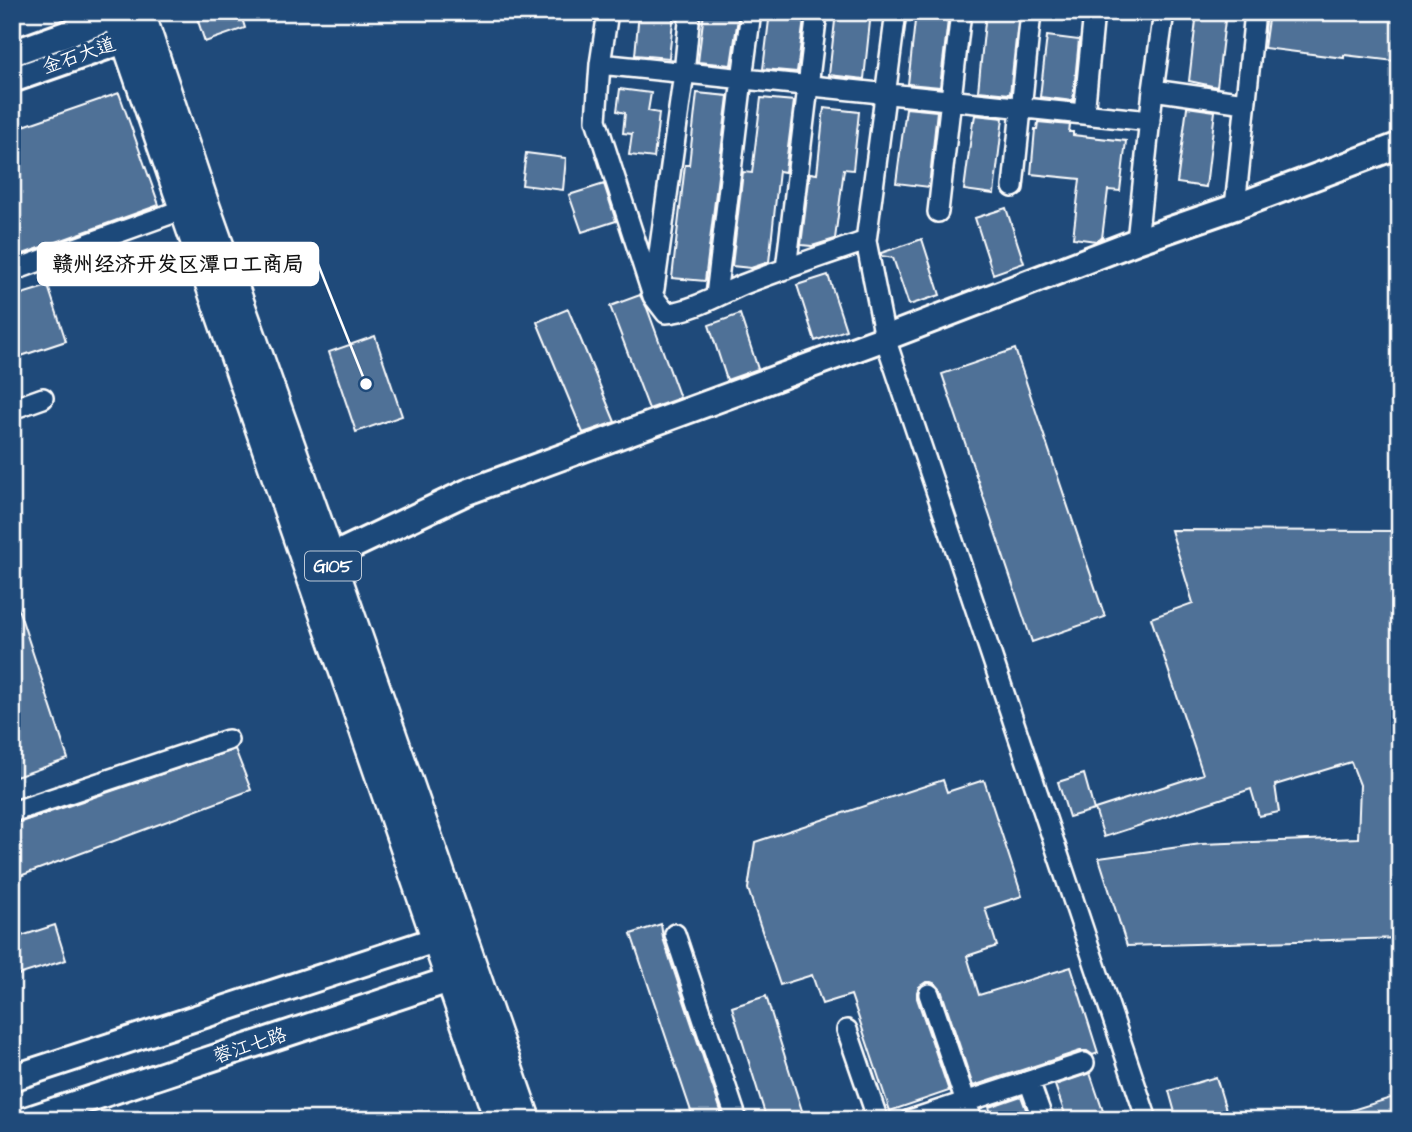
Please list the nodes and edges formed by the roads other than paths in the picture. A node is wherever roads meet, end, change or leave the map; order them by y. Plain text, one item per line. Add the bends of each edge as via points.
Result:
1 (608, 12) edge
2 (690, 12) edge
3 (751, 12) edge
4 (817, 12) edge
5 (896, 12) edge
6 (961, 12) edge
7 (1031, 12) edge
8 (1094, 12) edge
9 (1164, 12) edge
10 (1255, 12) edge
11 (129, 21) edge
12 (12, 53) edge
13 (600, 64) junction
14 (684, 73) junction
15 (742, 79) junction
16 (12, 80) edge
17 (807, 85) junction
18 (1153, 90) junction
19 (886, 93) junction
20 (951, 100) junction
21 (1245, 103) junction
22 (1021, 107) junction
23 (1084, 114) junction
24 (1150, 121) junction
25 (1400, 145) edge
26 (1013, 187) dead end
27 (1235, 207) junction
28 (184, 209) junction
29 (938, 212) dead end
30 (1137, 241) junction
31 (866, 242) junction
32 (786, 268) junction
33 (12, 271) edge
34 (653, 296) junction
35 (716, 296) junction
36 (885, 338) junction
37 (43, 398) dead end
38 (12, 409) edge
39 (330, 557) junction
40 (228, 740) dead end
41 (12, 812) edge
42 (675, 934) dead end
43 (449, 936) junction
44 (463, 976) junction
45 (929, 994) dead end
46 (847, 1030) dead end
47 (1084, 1063) dead end
48 (12, 1078) edge
49 (1029, 1081) junction
50 (969, 1111) edge
51 (26, 1120) edge
52 (499, 1120) edge
53 (526, 1120) edge
54 (737, 1120) edge
55 (878, 1120) edge
56 (910, 1120) edge
57 (1043, 1120) edge
58 (1147, 1120) edge

1 - 13 street
2 - 14 street
3 - 15 street
4 - 17 street
5 - 19 street
6 - 20 street
7 - 22 street
8 - 23 street
9 - 18 street
10 - 21 street
11 - 12 main road, 金石大道
11 - 16 main road, 金石大道
11 - 28 highway, G105
11 - 39 highway, G105 via 209,216
13 - 14 street
13 - 34 street via 596,120
14 - 15 street
14 - 34 street
15 - 17 street
15 - 35 street
17 - 19 street
17 - 32 street
18 - 21 street
18 - 24 street
19 - 20 street
19 - 31 street
20 - 22 street
20 - 29 street
21 - 27 street
22 - 23 street
22 - 26 street
23 - 24 street
24 - 30 street
25 - 27 main road
27 - 30 main road
28 - 33 street
28 - 43 highway, G105
30 - 36 main road
31 - 32 street
31 - 36 street
32 - 35 street
34 - 35 street via 666,313 680,312
36 - 39 main road via 467,492
36 - 58 street
37 - 38 street
39 - 43 highway, G105
40 - 41 street
42 - 54 street
43 - 44 highway, G105
43 - 48 main road
44 - 51 main road, 蓉江七路
44 - 52 highway, G105
44 - 53 highway, G105
45 - 50 street
46 - 55 street
47 - 49 street
49 - 50 street
49 - 57 street
50 - 56 street

